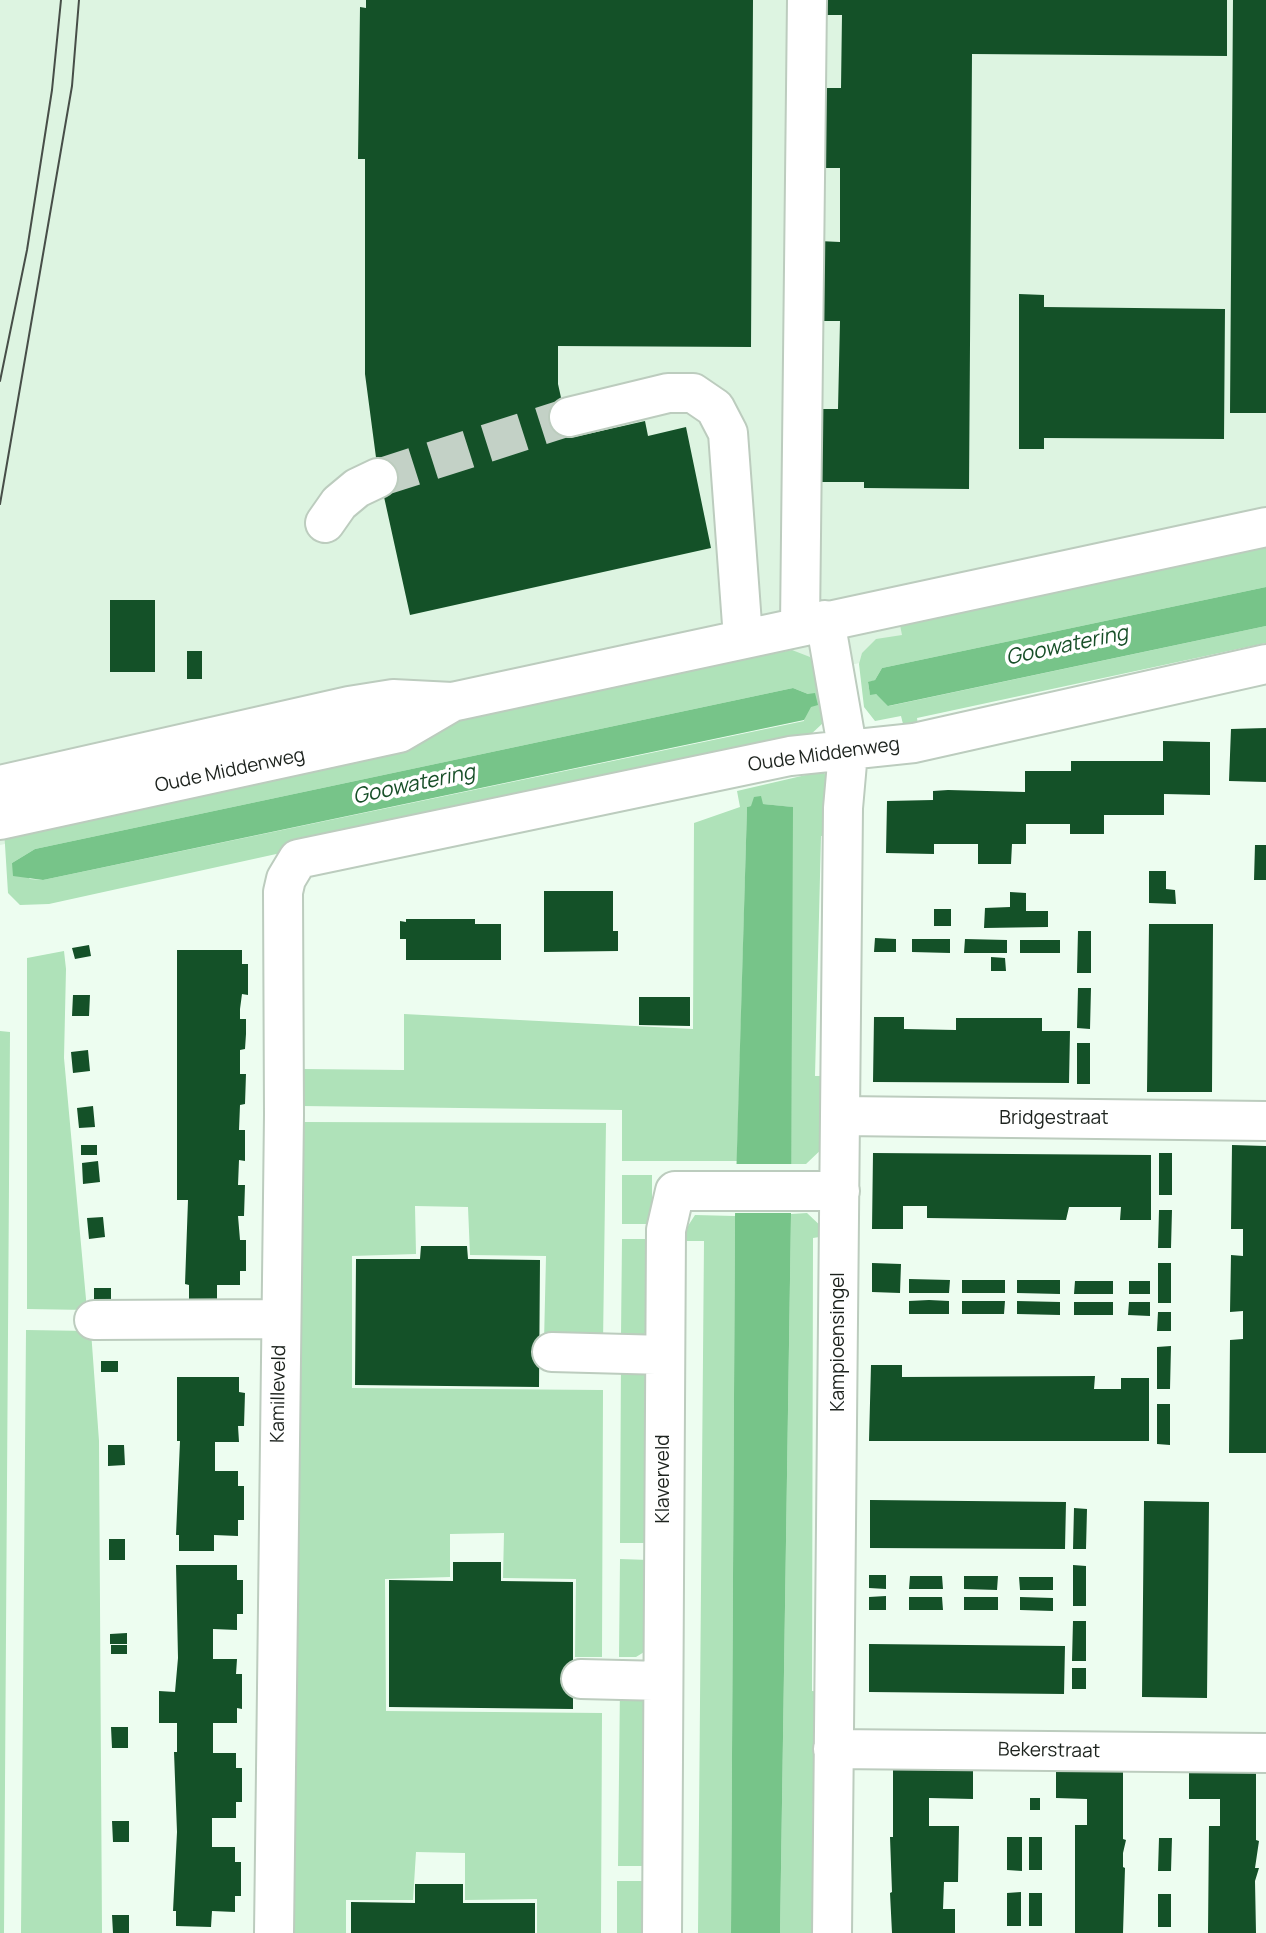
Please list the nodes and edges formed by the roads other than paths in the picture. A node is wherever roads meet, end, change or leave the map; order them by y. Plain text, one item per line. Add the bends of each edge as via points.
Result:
1 (807, 0) edge
2 (569, 417) tunnel mouth
3 (378, 478) tunnel mouth
4 (325, 523) dead end
5 (1266, 527) edge
6 (812, 623) junction
7 (743, 638) junction
8 (1266, 664) edge
9 (452, 702) junction
10 (848, 752) junction
11 (0, 785) edge
12 (0, 820) edge
13 (298, 859) joint
14 (842, 1116) junction
15 (1266, 1121) edge
16 (824, 1191) junction
17 (280, 1319) junction
18 (94, 1320) dead end
19 (552, 1352) dead end
20 (665, 1355) junction
21 (581, 1679) dead end
22 (663, 1681) junction
23 (833, 1749) junction
24 (1266, 1753) edge
25 (274, 1933) edge
26 (662, 1933) edge
27 (832, 1933) edge

1 - 6 street, Kampioensingel
2 - 7 street via 668,393 693,393 715,408 728,433
3 - 4 street via 339,503
5 - 6 street, Oude Middenweg
6 - 7 street, Oude Middenweg
6 - 10 street, Kampioensingel
7 - 9 street, Oude Middenweg
8 - 10 street, Oude Middenweg via 915,743
9 - 11 street, Oude Middenweg via 393,699 349,706
9 - 12 street, Oude Middenweg via 399,733
10 - 13 street, Oude Middenweg via 790,756
10 - 14 street, Kampioensingel via 843,808
13 - 17 street, Kamilleveld via 283,892
14 - 15 street, Bridgestraat
14 - 16 street, Kampioensingel
16 - 20 street, Klaverveld via 675,1191 666,1230
16 - 23 street, Kampioensingel
17 - 18 street
17 - 25 street, Kamilleveld
19 - 20 street
20 - 22 street, Klaverveld
21 - 22 street
22 - 26 street, Klaverveld
23 - 24 street, Bekerstraat
23 - 27 street, Kampioensingel

